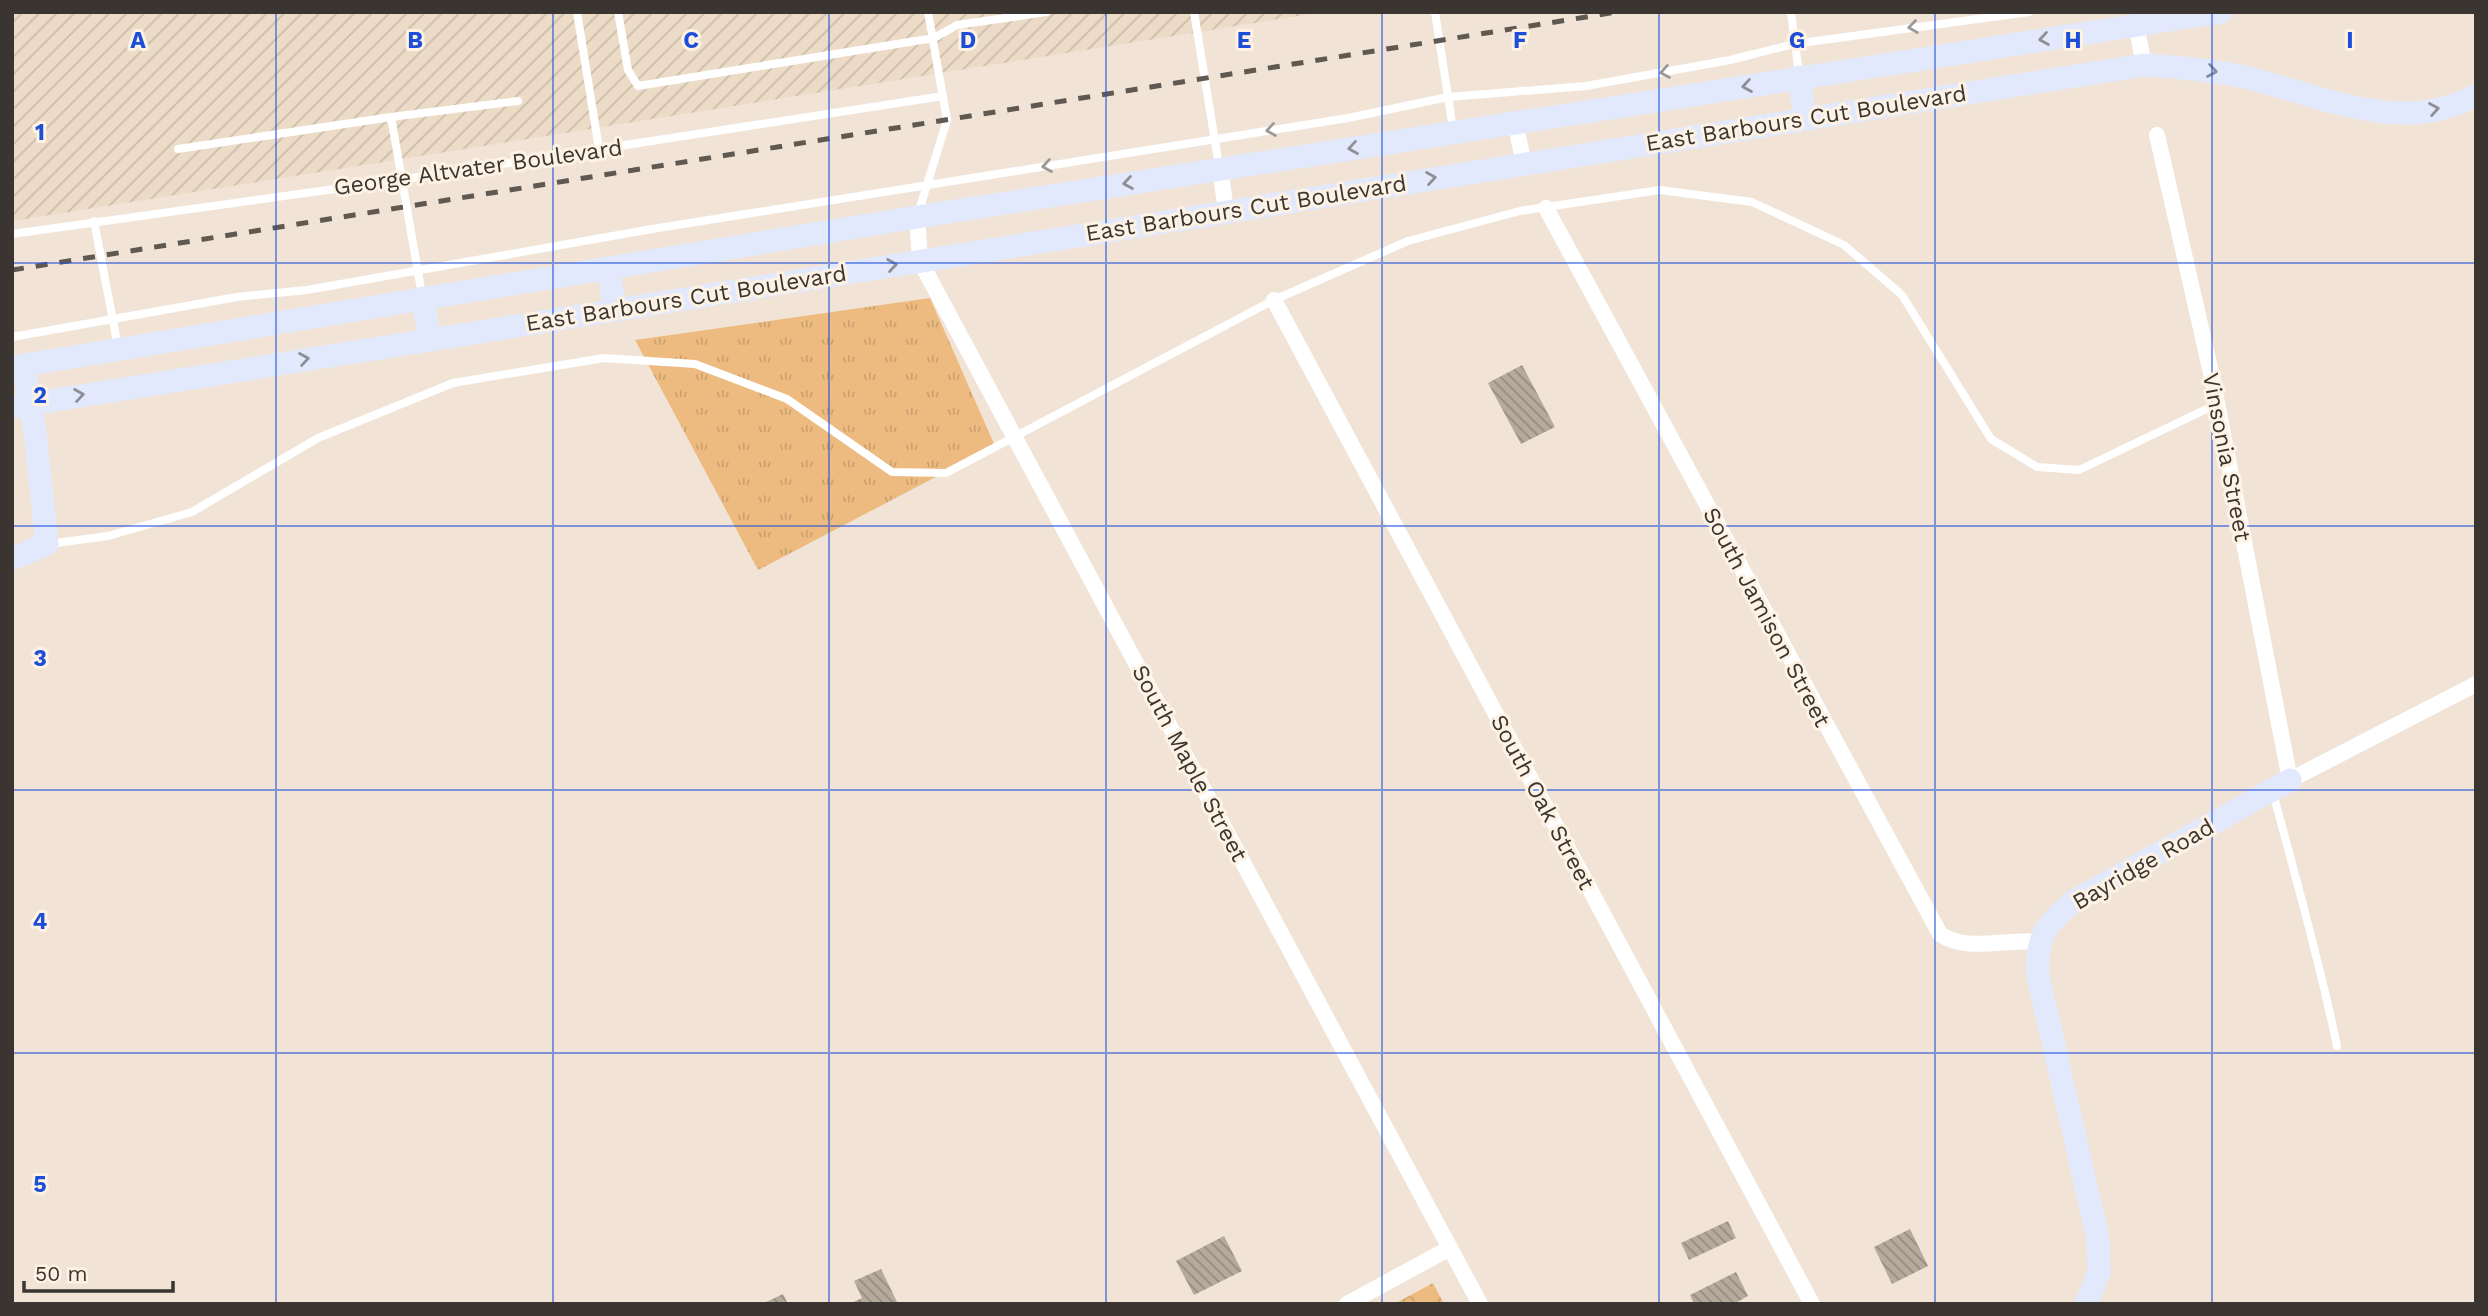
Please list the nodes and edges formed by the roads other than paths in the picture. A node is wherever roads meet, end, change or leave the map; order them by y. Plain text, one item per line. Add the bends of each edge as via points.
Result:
1 (577, 12) edge
2 (618, 12) edge
3 (928, 12) edge
4 (1046, 12) edge
5 (1194, 12) edge
6 (1435, 12) edge
7 (2029, 12) edge
8 (2221, 12) edge
9 (1790, 13) edge
10 (2136, 25) junction
11 (934, 38) junction
12 (1794, 44) junction
13 (2144, 65) junction
14 (1799, 77) junction
15 (2476, 95) edge
16 (943, 96) junction
17 (1448, 97) junction
18 (518, 101) dead end
19 (391, 117) junction
20 (1805, 118) junction
21 (1515, 123) junction
22 (1453, 132) junction
23 (2157, 135) dead end
24 (1216, 139) junction
25 (178, 149) dead end
26 (599, 149) junction
27 (1524, 163) junction
28 (1220, 169) junction
29 (399, 180) junction
30 (928, 185) junction
31 (1546, 208) junction
32 (1226, 210) junction
33 (917, 217) junction
34 (94, 220) junction
35 (12, 234) edge
36 (920, 261) junction
37 (608, 268) junction
38 (418, 271) junction
39 (422, 298) junction
40 (1274, 300) junction
41 (615, 309) junction
42 (113, 319) junction
43 (12, 337) edge
44 (430, 338) junction
45 (118, 347) junction
46 (18, 366) edge
47 (2217, 404) junction
48 (21, 405) edge
49 (1014, 436) junction
50 (47, 544) junction
51 (12, 559) edge
52 (2476, 684) edge
53 (2281, 785) junction
54 (2040, 942) junction
55 (2337, 1046) dead end
56 (1450, 1248) junction
57 (1346, 1304) edge
58 (1480, 1304) edge
59 (1812, 1304) edge
60 (2085, 1304) edge

1 - 26 lane
2 - 11 lane via 628,70 638,86
3 - 11 lane
4 - 11 lane via 957,25
5 - 24 lane
6 - 17 lane
7 -> 12 lane
8 - 10 street, East Barbours Cut Boulevard
9 - 12 lane
10 - 13 street
10 -> 14 street, East Barbours Cut Boulevard
11 - 16 lane
12 - 14 lane
12 -> 17 lane via 1586,86
13 -> 15 street, East Barbours Cut Boulevard via 2237,75 2391,113 2436,110
13 - 20 street, East Barbours Cut Boulevard
14 - 20 street
14 -> 21 street, East Barbours Cut Boulevard
16 - 26 lane, George Altvater Boulevard
16 - 30 lane via 946,129
17 - 22 lane
17 -> 24 lane
18 - 19 lane
19 - 25 lane
19 - 29 lane
20 - 27 street, East Barbours Cut Boulevard
21 - 22 street, East Barbours Cut Boulevard
21 - 27 street
22 -> 28 street, East Barbours Cut Boulevard
23 - 47 street, Vinsonia Street
24 - 28 lane
24 -> 30 lane
26 - 29 lane, George Altvater Boulevard
32 -> 27 street, East Barbours Cut Boulevard
28 - 32 street
28 -> 33 street, East Barbours Cut Boulevard
29 - 34 lane, George Altvater Boulevard
29 - 38 lane
30 - 33 lane
30 - 38 lane
31 - 40 lane via 1408,241
31 - 47 lane via 1660,190 1752,202 1844,245 1902,295 1991,439 2037,467 2079,470
31 - 54 street, South Jamison Street via 1940,934 1965,945 2016,939
32 - 36 street, East Barbours Cut Boulevard
33 - 36 street, South Maple Street
33 - 37 street, East Barbours Cut Boulevard
34 - 35 lane, George Altvater Boulevard
34 - 42 lane
41 -> 36 street, East Barbours Cut Boulevard
36 - 49 street, South Maple Street
37 - 39 street, East Barbours Cut Boulevard
37 - 41 street
38 - 39 lane
38 - 42 lane
39 - 44 street
39 - 45 street, East Barbours Cut Boulevard
40 - 49 lane
40 - 59 street, South Oak Street
41 - 44 street, East Barbours Cut Boulevard
42 - 43 lane
42 - 45 lane
48 -> 44 street, East Barbours Cut Boulevard
45 - 46 street, East Barbours Cut Boulevard
46 - 48 street
47 - 53 street, Vinsonia Street
48 - 50 street
49 - 50 lane via 946,473 892,472 787,399 695,364 604,358 453,383 318,438 192,512 108,536
49 - 56 street, South Maple Street
50 - 51 street
52 - 53 street, Bayridge Road
53 - 54 street, Bayridge Road via 2074,901 2053,919
53 - 55 lane via 2300,902 2312,934
54 - 60 street via 2038,976 2098,1240 2099,1272
56 - 57 street
56 - 58 street, South Maple Street

